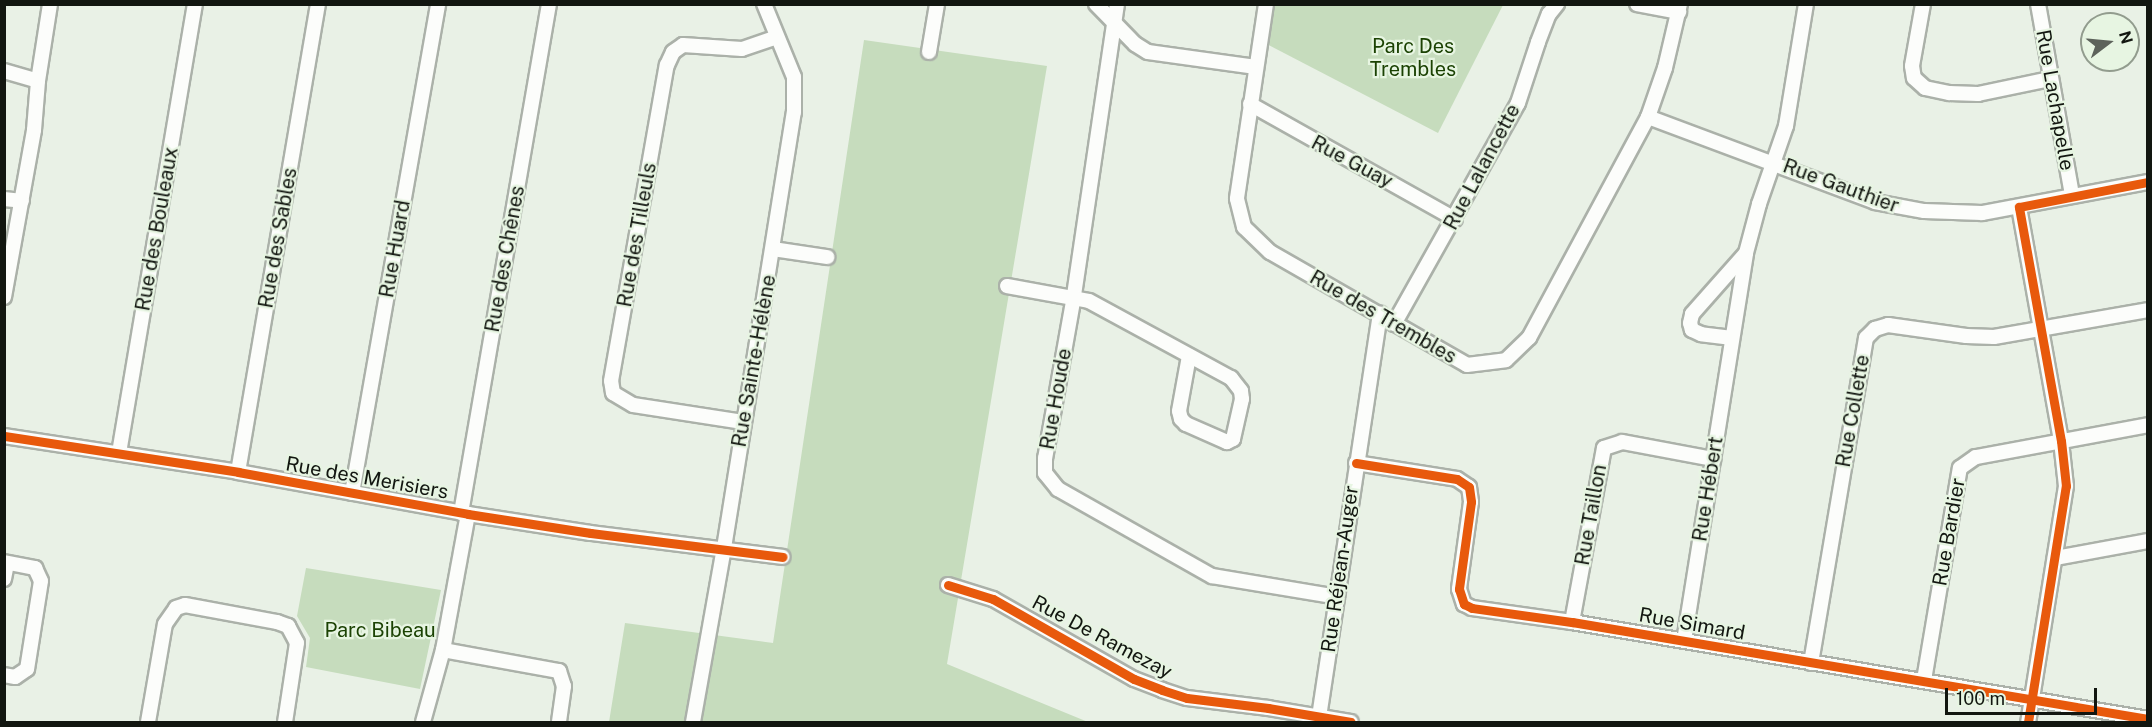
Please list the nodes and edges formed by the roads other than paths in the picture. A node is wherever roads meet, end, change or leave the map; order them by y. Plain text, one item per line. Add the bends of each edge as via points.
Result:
1 (50, 4) edge
2 (195, 4) edge
3 (318, 4) edge
4 (438, 4) edge
5 (549, 4) edge
6 (764, 4) edge
7 (937, 4) edge
8 (1096, 4) edge
9 (1117, 4) edge
10 (1266, 4) edge
11 (1557, 4) edge
12 (1637, 4) edge
13 (1806, 4) edge
14 (1923, 4) edge
15 (2038, 4) edge
16 (1679, 8) edge
17 (1114, 22) junction
18 (776, 37) junction
19 (929, 52) dead end
20 (1256, 67) junction
21 (4, 71) edge
22 (2050, 79) junction
23 (38, 81) junction
24 (1250, 104) junction
25 (1648, 117) junction
26 (1774, 162) junction
27 (2148, 182) edge
28 (2072, 195) junction
29 (4, 199) edge
30 (22, 201) junction
31 (2019, 207) junction
32 (1455, 219) junction
33 (773, 249) junction
34 (1746, 253) junction
35 (827, 257) dead end
36 (1007, 286) dead end
37 (1074, 296) junction
38 (4, 297) edge
39 (2148, 310) edge
40 (1380, 314) junction
41 (1394, 324) junction
42 (2041, 329) junction
43 (1732, 338) junction
44 (1189, 356) junction
45 (743, 422) junction
46 (2148, 425) edge
47 (4, 436) edge
48 (2061, 441) junction
49 (120, 453) junction
50 (1713, 459) junction
51 (1356, 463) junction
52 (238, 472) junction
53 (352, 493) junction
54 (464, 514) junction
55 (2148, 541) edge
56 (724, 548) junction
57 (783, 557) dead end
58 (2055, 558) junction
59 (6, 563) edge
60 (4, 579) edge
61 (948, 585) dead end
62 (1337, 597) junction
63 (1572, 622) junction
64 (1684, 641) junction
65 (442, 650) junction
66 (1811, 663) junction
67 (4, 675) edge
68 (1924, 680) junction
69 (2032, 700) junction
70 (1318, 717) junction
71 (2148, 719) edge
72 (148, 723) edge
73 (285, 723) edge
74 (423, 723) edge
75 (559, 723) edge
76 (693, 723) edge
77 (1351, 723) edge
78 (2028, 723) edge

1 - 23 street
2 - 49 street, Rue des Bouleaux
3 - 52 street, Rue des Sables
4 - 53 street, Rue Huard
5 - 54 street, Rue des Chênes
6 - 18 street, Rue Sainte-Hélène
7 - 19 street
8 - 17 street
9 - 17 street, Rue Houde
10 - 20 street, Rue des Trembles
11 - 32 street, Rue Lalancette via 1538,42 1518,103
12 - 16 street
13 - 26 street, Rue Hébert via 1786,126
14 - 22 street via 1912,66 1914,78 1925,88 1978,94
15 - 22 street, Rue Lachapelle
16 - 25 street, Rue des Trembles
17 - 20 street via 1148,52
17 - 37 street, Rue Houde
18 - 33 street, Rue Sainte-Hélène via 787,55 795,91
18 - 45 street, Rue des Tilleuls via 742,49 683,45 673,52 667,65 611,381 614,393 633,405
20 - 24 street, Rue des Trembles
21 - 23 street
22 - 28 street, Rue Lachapelle
23 - 30 street
24 - 32 street, Rue Guay
24 - 40 street, Rue des Trembles via 1237,199 1244,227 1270,252
25 - 26 street, Rue Gauthier
25 - 41 street, Rue des Trembles via 1529,338 1506,360 1467,365
26 - 31 street, Rue Gauthier via 1899,208 1982,213
26 - 34 street, Rue Hébert
27 - 28 street, Rue Gauthier
28 - 31 street, Rue Gauthier
29 - 30 street
30 - 38 street
31 - 42 street
32 - 41 street, Rue Lalancette
33 - 35 street
33 - 45 street, Rue Sainte-Hélène
34 - 43 street, Rue Hébert
34 - 43 street, Rue Hébert via 1692,314 1690,323 1692,330 1701,334
36 - 37 street
37 - 44 street
37 - 62 street, Rue Houde via 1045,458 1045,472 1051,483 1212,576
39 - 42 street, Rue Collette
40 - 41 street, Rue des Trembles
40 - 51 street, Rue Réjean-Auger
42 - 48 street
42 - 66 street, Rue Collette via 1994,337 1888,325 1875,329 1866,338
43 - 50 street, Rue Hébert
44 - 44 street via 1231,378 1241,391 1233,439 1227,442 1181,419
45 - 56 street, Rue Sainte-Hélène
46 - 48 street, Rue Bardier
47 - 49 street, Rue des Merisiers
48 - 58 street via 2066,486
48 - 68 street, Rue Bardier via 1976,457 1960,468
49 - 52 street, Rue des Merisiers
50 - 63 street, Rue Taillon via 1622,442 1604,448
50 - 64 street, Rue Hébert
51 - 62 street, Rue Réjean-Auger
51 - 63 street, Rue Simard via 1457,479 1469,487 1471,502 1459,588 1464,604
52 - 53 street, Rue des Merisiers
53 - 54 street, Rue des Merisiers
54 - 56 street, Rue des Merisiers
54 - 65 street, Rue des Chênes
55 - 58 street
56 - 57 street
56 - 76 street, Rue Sainte-Hélène
58 - 69 street
59 - 60 street
59 - 67 street via 35,568 41,581 27,669 15,677
61 - 70 street, Rue De Ramezay via 993,599 1134,679 1162,690 1187,698
62 - 70 street, Rue Réjean-Auger
63 - 64 street, Rue Simard
64 - 66 street, Rue Simard
65 - 74 street, Rue des Chênes
65 - 75 street via 560,672 564,686
66 - 68 street, Rue Simard
68 - 69 street, Rue Simard
69 - 71 street, Rue Simard
69 - 78 street
70 - 77 street, Rue De Ramezay
72 - 73 street via 165,624 176,608 184,605 288,626 297,643

